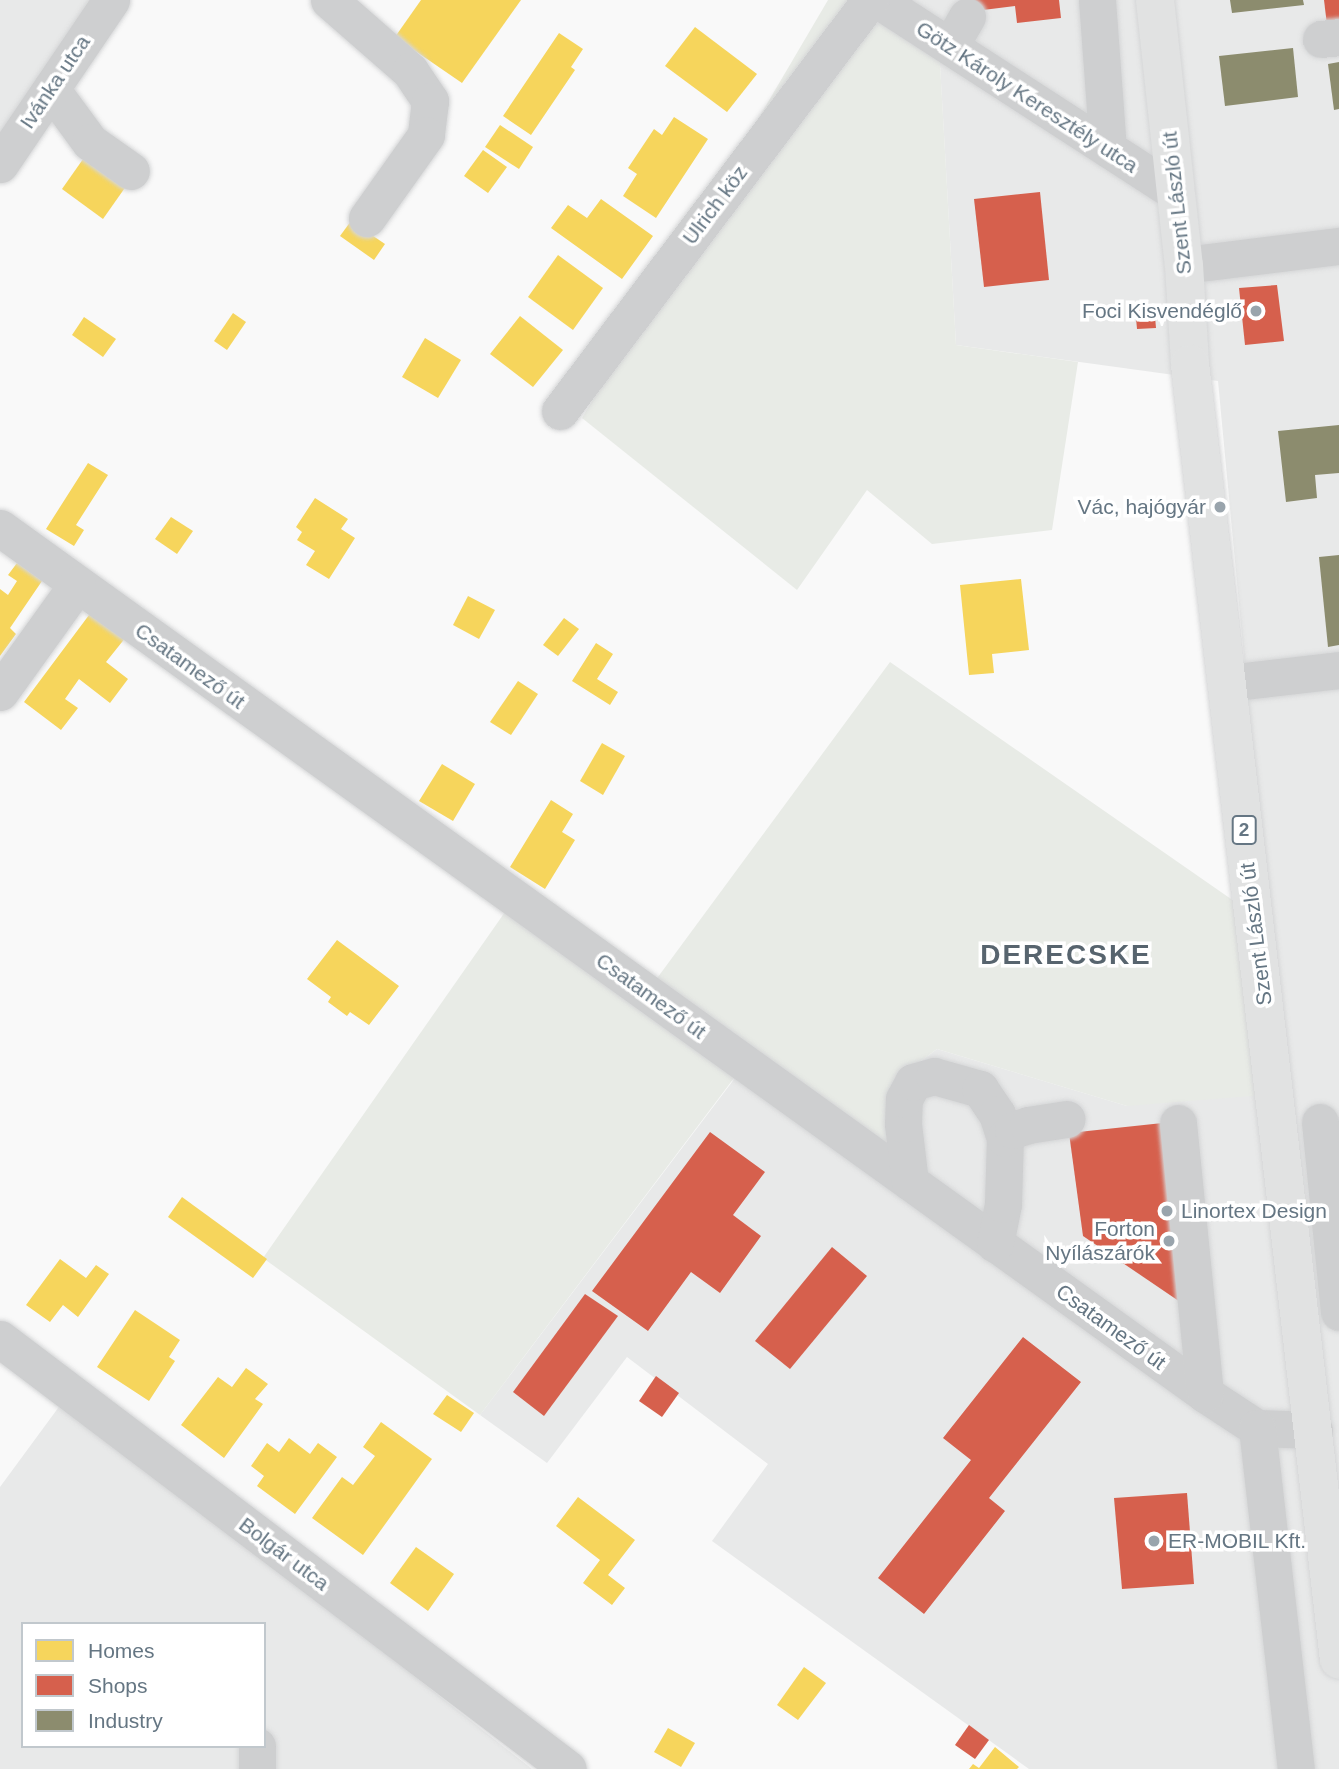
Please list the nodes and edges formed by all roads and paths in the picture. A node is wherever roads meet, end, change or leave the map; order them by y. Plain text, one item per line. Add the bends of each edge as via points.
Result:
1 (111, 0) edge
2 (329, 0) edge
3 (870, 0) edge
4 (878, 0) edge
5 (1097, 0) edge
6 (1155, 0) edge
7 (51, 89) junction
8 (1108, 149) junction
9 (0, 164) edge
10 (131, 171) dead end
11 (1176, 193) junction
12 (367, 218) dead end
13 (1339, 246) edge
14 (1184, 265) junction
15 (560, 411) dead end
16 (0, 528) edge
17 (77, 584) junction
18 (1339, 670) edge
19 (1227, 683) junction
20 (0, 692) edge
21 (1067, 1119) dead end
22 (1329, 1121) edge
23 (1178, 1124) dead end
24 (1279, 1127) junction
25 (1005, 1138) junction
26 (910, 1182) junction
27 (995, 1244) junction
28 (1339, 1312) edge
29 (0, 1339) edge
30 (1205, 1394) junction
31 (1257, 1428) junction
32 (1314, 1430) junction
33 (1338, 1642) edge
34 (257, 1748) edge
35 (257, 1769) edge
36 (568, 1769) edge
37 (1296, 1769) edge

1 - 7 street, Ivánka utca
2 - 12 street via 410,71 430,101 426,135
3 - 15 street, Ulrich köz
4 - 8 street, Götz Károly Keresztély utca via 958,31
5 - 8 street
6 - 11 main road, Szent László út / 2
7 - 9 street, Ivánka utca
7 - 10 street via 90,142
8 - 11 street, Götz Károly Keresztély utca
11 - 14 main road, Szent László út / 2
13 - 14 street
14 - 19 main road, Szent László út / 2 via 1190,364
16 - 17 street, Csatamező út
17 - 20 street
17 - 26 street, Csatamező út
18 - 19 street
19 - 24 main road, Szent László út / 2
21 - 25 street via 1028,1125
22 - 24 street
22 - 28 street
23 - 30 street
24 - 32 main road, Szent László út / 2
25 - 26 street via 997,1114 980,1089 934,1076 913,1083 904,1099 903,1124
25 - 27 street via 1003,1204
26 - 27 street, Csatamező út
27 - 30 street, Csatamező út
29 - 36 street, Bolgár utca
30 - 31 street, Csatamező út
31 - 32 street
31 - 37 street
32 - 33 main road, Szent László út / 2
34 - 35 street

